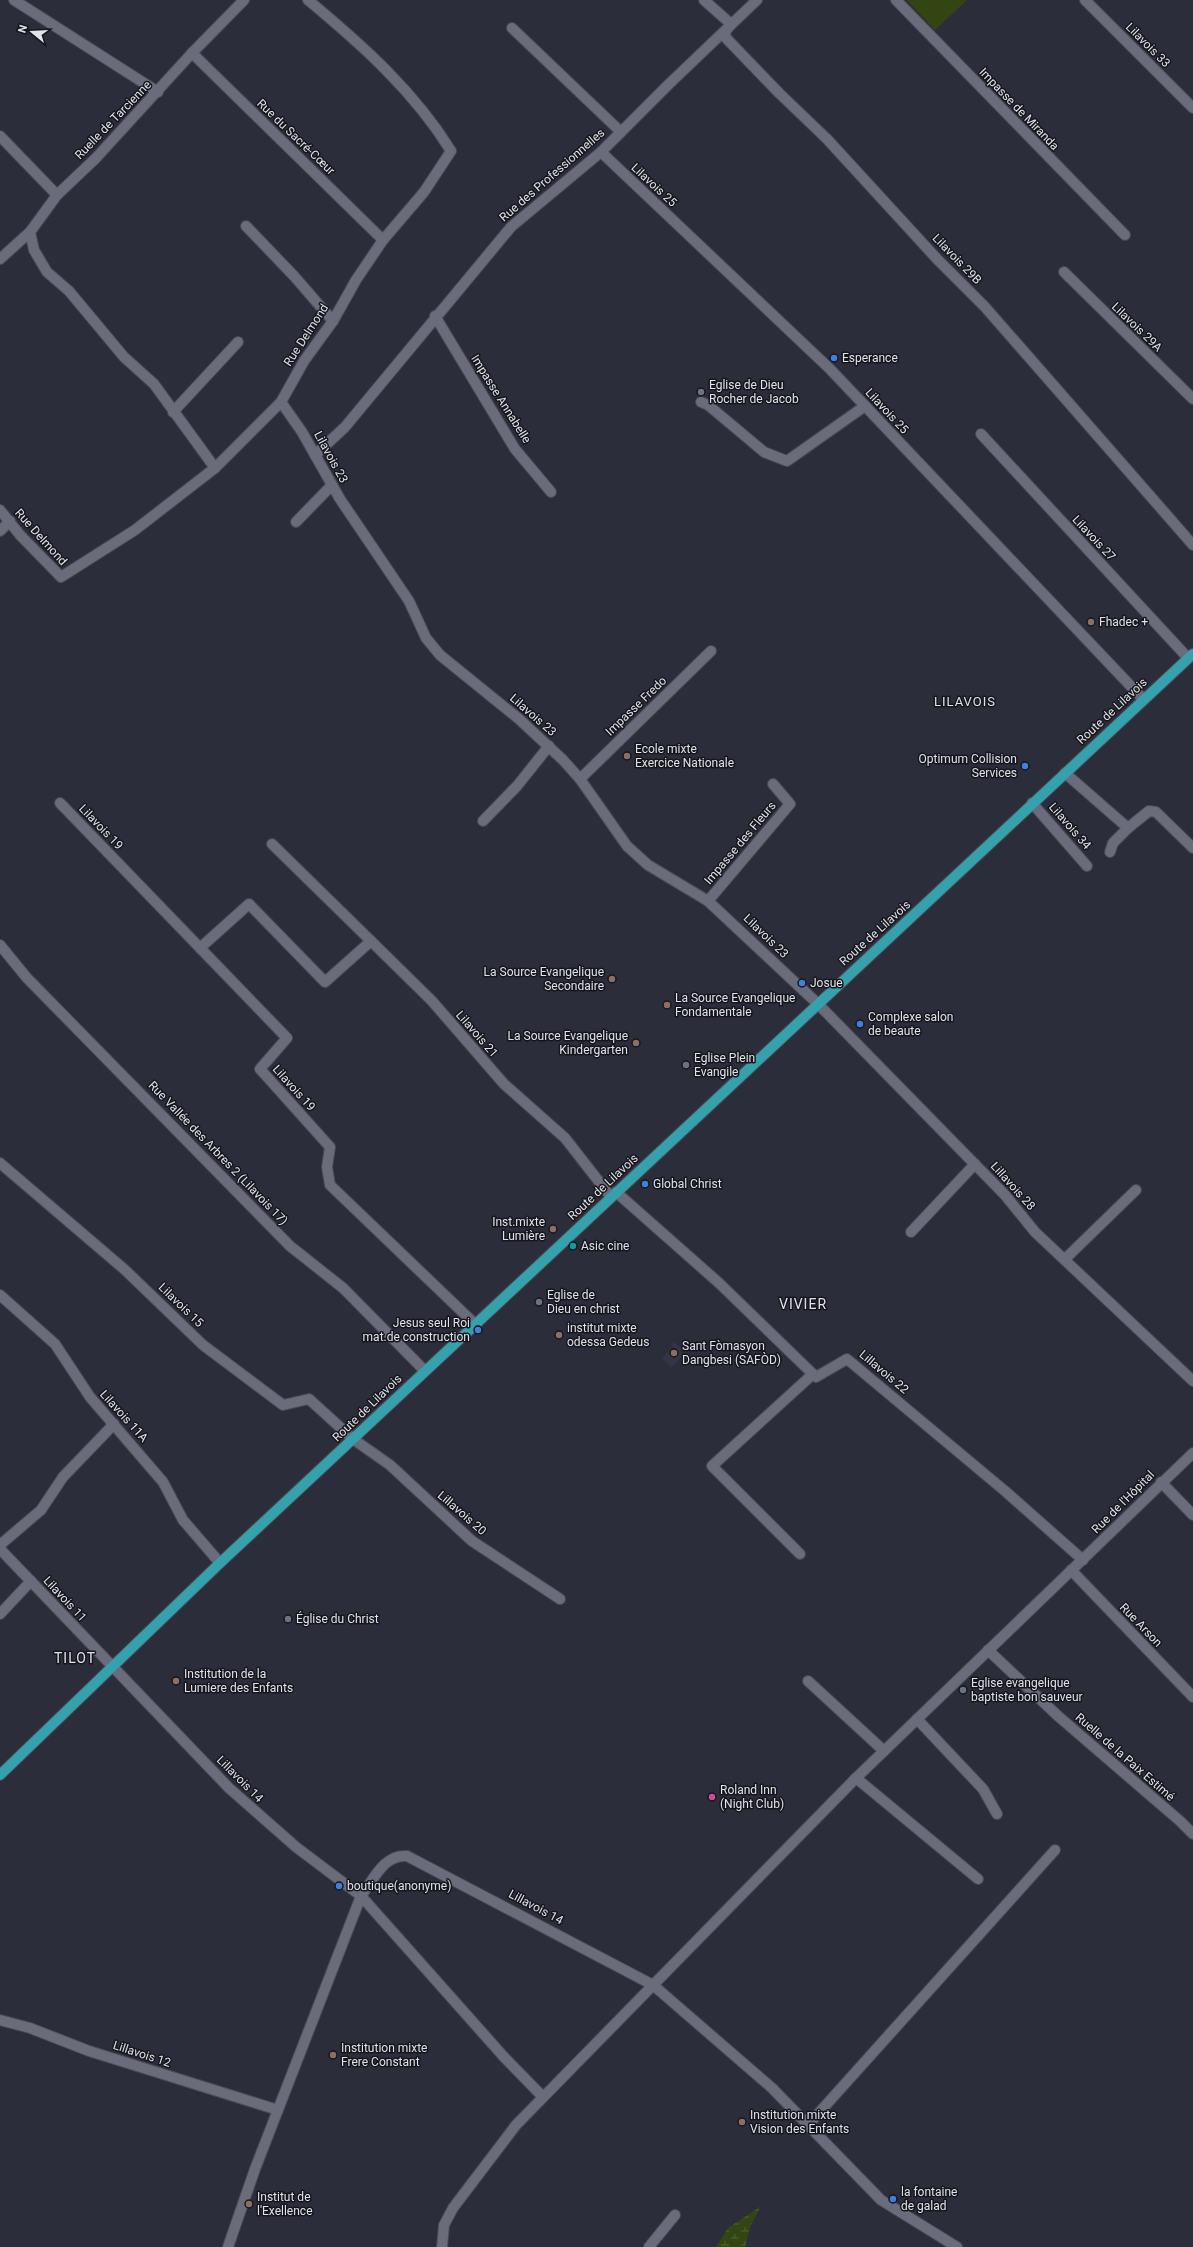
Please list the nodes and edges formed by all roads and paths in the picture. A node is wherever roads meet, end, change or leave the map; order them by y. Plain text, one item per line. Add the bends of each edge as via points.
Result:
1 (14, 0) edge
2 (244, 0) edge
3 (308, 0) edge
4 (704, 0) edge
5 (758, 0) edge
6 (896, 0) edge
7 (1085, 0) edge
8 (731, 24) junction
9 (512, 28) dead end
10 (192, 53) junction
11 (158, 92) junction
12 (1193, 108) edge
13 (621, 132) junction
14 (0, 136) edge
15 (601, 152) junction
16 (57, 194) junction
17 (246, 226) dead end
18 (30, 232) junction
19 (1126, 235) dead end
20 (383, 240) junction
21 (0, 259) edge
22 (1064, 272) dead end
23 (435, 316) junction
24 (333, 321) junction
25 (238, 342) dead end
26 (1193, 399) edge
27 (280, 402) junction
28 (701, 402) dead end
29 (865, 406) junction
30 (174, 412) junction
31 (981, 434) dead end
32 (315, 454) junction
33 (215, 468) junction
34 (332, 485) junction
35 (551, 492) dead end
36 (0, 510) edge
37 (10, 521) junction
38 (296, 522) dead end
39 (0, 531) edge
40 (1193, 545) edge
41 (711, 652) dead end
42 (1192, 655) edge
43 (1143, 699) junction
44 (549, 746) junction
45 (1065, 772) junction
46 (580, 779) junction
47 (773, 784) dead end
48 (60, 803) dead end
49 (1032, 803) junction
50 (483, 821) dead end
51 (1128, 828) junction
52 (272, 844) dead end
53 (1193, 848) edge
54 (1110, 852) dead end
55 (1087, 866) dead end
56 (708, 901) junction
57 (371, 941) junction
58 (0, 945) edge
59 (200, 948) junction
60 (818, 1004) junction
61 (0, 1163) edge
62 (975, 1164) junction
63 (1136, 1190) dead end
64 (614, 1194) junction
65 (911, 1232) dead end
66 (1065, 1259) junction
67 (0, 1295) edge
68 (476, 1325) junction
69 (425, 1371) junction
70 (813, 1374) junction
71 (1193, 1381) edge
72 (114, 1424) junction
73 (353, 1439) junction
74 (1193, 1452) edge
75 (1161, 1482) junction
76 (1193, 1515) edge
77 (0, 1545) edge
78 (0, 1549) edge
79 (800, 1554) dead end
80 (1083, 1560) junction
81 (220, 1563) junction
82 (1071, 1570) junction
83 (31, 1581) junction
84 (560, 1599) dead end
85 (0, 1614) edge
86 (988, 1650) junction
87 (110, 1667) junction
88 (808, 1681) dead end
89 (1193, 1697) edge
90 (917, 1719) junction
91 (884, 1751) junction
92 (0, 1775) edge
93 (856, 1778) junction
94 (997, 1814) dead end
95 (1193, 1834) edge
96 (1055, 1850) dead end
97 (978, 1879) dead end
98 (361, 1896) junction
99 (654, 1985) junction
100 (0, 2020) edge
101 (543, 2097) junction
102 (278, 2110) junction
103 (808, 2125) junction
104 (675, 2215) dead end
105 (228, 2247) edge
106 (442, 2247) edge
107 (649, 2247) edge
108 (957, 2247) edge

1 - 11 street
2 - 10 street, Ruelle de Tarcienne
3 - 20 street, Rue Delmond via 395,79 436,127 451,151 424,192
4 - 8 street
5 - 8 street, Rue des Professionnelles
6 - 19 street, Impasse de Miranda
7 - 12 street, Lilavois 33
8 - 13 street, Rue des Professionnelles
8 - 40 street, Lilavois 29B via 725,32 726,38 827,139 937,259 985,307
9 - 13 street
10 - 11 street, Ruelle de Tarcienne
10 - 20 street, Rue du Sacré-Cœur
11 - 16 street, Ruelle de Tarcienne via 96,158
13 - 15 street, Rue des Professionnelles
14 - 16 street
15 - 23 street, Rue des Professionnelles via 511,227
15 - 29 street, Lilavois 25 via 830,369
16 - 18 street, Ruelle de Tarcienne
17 - 24 street
18 - 21 street, Ruelle de Tarcienne
18 - 30 street via 34,250 47,272 69,291 124,357 154,384
20 - 24 street, Rue Delmond
22 - 26 street, Lilavois 29A
23 - 32 street, Rue des Professionnelles via 345,427
23 - 35 street, Impasse Annabelle via 516,449
24 - 27 street, Rue Delmond via 304,361
25 - 30 street
27 - 32 street, Lilavois 23
27 - 33 street, Rue Delmond
28 - 29 street via 708,405 764,452 787,461
29 - 43 street, Lilavois 25
30 - 33 street
31 - 42 street, Lilavois 27
32 - 34 street, Lilavois 23
33 - 37 street, Rue Delmond via 135,530 61,578
34 - 38 street
34 - 44 street, Lilavois 23 via 409,601 426,638 440,655
36 - 37 street, Rue Delmond
37 - 39 street
41 - 46 street, Impasse Fredo
42 - 43 main road, Route de Lilavois
43 - 45 main road, Route de Lilavois
44 - 46 street, Lilavois 23
44 - 50 street via 517,786
45 - 49 main road, Route de Lilavois
45 - 51 street
46 - 56 street, Lilavois 23 via 627,846 648,865
47 - 56 street, Impasse des Fleurs via 790,804
48 - 59 street, Lilavois 19
49 - 55 street, Lilavois 34
49 - 60 main road, Route de Lilavois
51 - 53 street via 1150,812 1156,812
51 - 54 street via 1113,843
52 - 57 street, Lilavois 21
56 - 60 street, Lilavois 23
57 - 59 street via 325,982 249,904
57 - 64 street, Lilavois 21 via 432,1001 504,1084 565,1138
58 - 69 street, Rue Vallée des Arbres 2 (Lilavois 17) via 27,978 290,1246 343,1288
59 - 68 street, Lilavois 19 via 287,1038 260,1069 330,1147 327,1168 330,1186
60 - 62 street, Lillavois 28
60 - 64 main road, Route de Lilavois
61 - 73 street, Lilavois 15 via 124,1269 203,1345 260,1390 283,1406 309,1399
62 - 65 street
62 - 66 street, Lillavois 28 via 1036,1232
63 - 66 street
64 - 68 main road, Route de Lilavois
64 - 70 street via 719,1282
66 - 71 street, Lillavois 28
67 - 72 street, Lilavois 11A via 55,1344 90,1397
68 - 69 main road, Route de Lilavois
69 - 73 main road, Route de Lilavois
70 - 79 street via 712,1466
70 - 80 street, Lillavois 22 via 816,1377 847,1359
72 - 77 street via 63,1477 41,1510
72 - 81 street, Lilavois 11A via 163,1482 183,1520
73 - 81 main road, Route de Lilavois
73 - 84 street, Lillavois 20 via 390,1466 472,1541
74 - 75 street, Rue de l'Hôpital
75 - 76 street
75 - 80 street, Rue de l'Hôpital
78 - 83 street, Lilavois 11
80 - 82 street, Rue de l'Hôpital
81 - 87 main road, Route de Lilavois
82 - 86 street, Rue de l'Hôpital
82 - 89 street, Rue Arson
83 - 85 street
83 - 87 street, Lilavois 11
86 - 90 street, Rue de l'Hôpital
86 - 95 street, Ruelle de la Paix Estimé via 1058,1716
87 - 92 main road, Route de Lilavois
87 - 98 street, Lillavois 14 via 254,1812
88 - 91 street
90 - 91 street, Rue de l'Hôpital
90 - 94 street via 983,1789
91 - 93 street, Rue de l'Hôpital
93 - 97 street
93 - 99 street, Rue de l'Hôpital
96 - 103 street
98 - 99 street, Lillavois 14 via 388,1860 398,1855 408,1856
98 - 101 street via 504,2057
98 - 102 street
99 - 101 street, Rue de l'Hôpital
99 - 103 street, Lillavois 14 via 772,2088
100 - 102 street, Lillavois 12
101 - 106 street, Rue de l'Hôpital via 516,2125 464,2191 444,2225
102 - 105 street
103 - 108 street, Lillavois 14 via 881,2200
104 - 107 street

